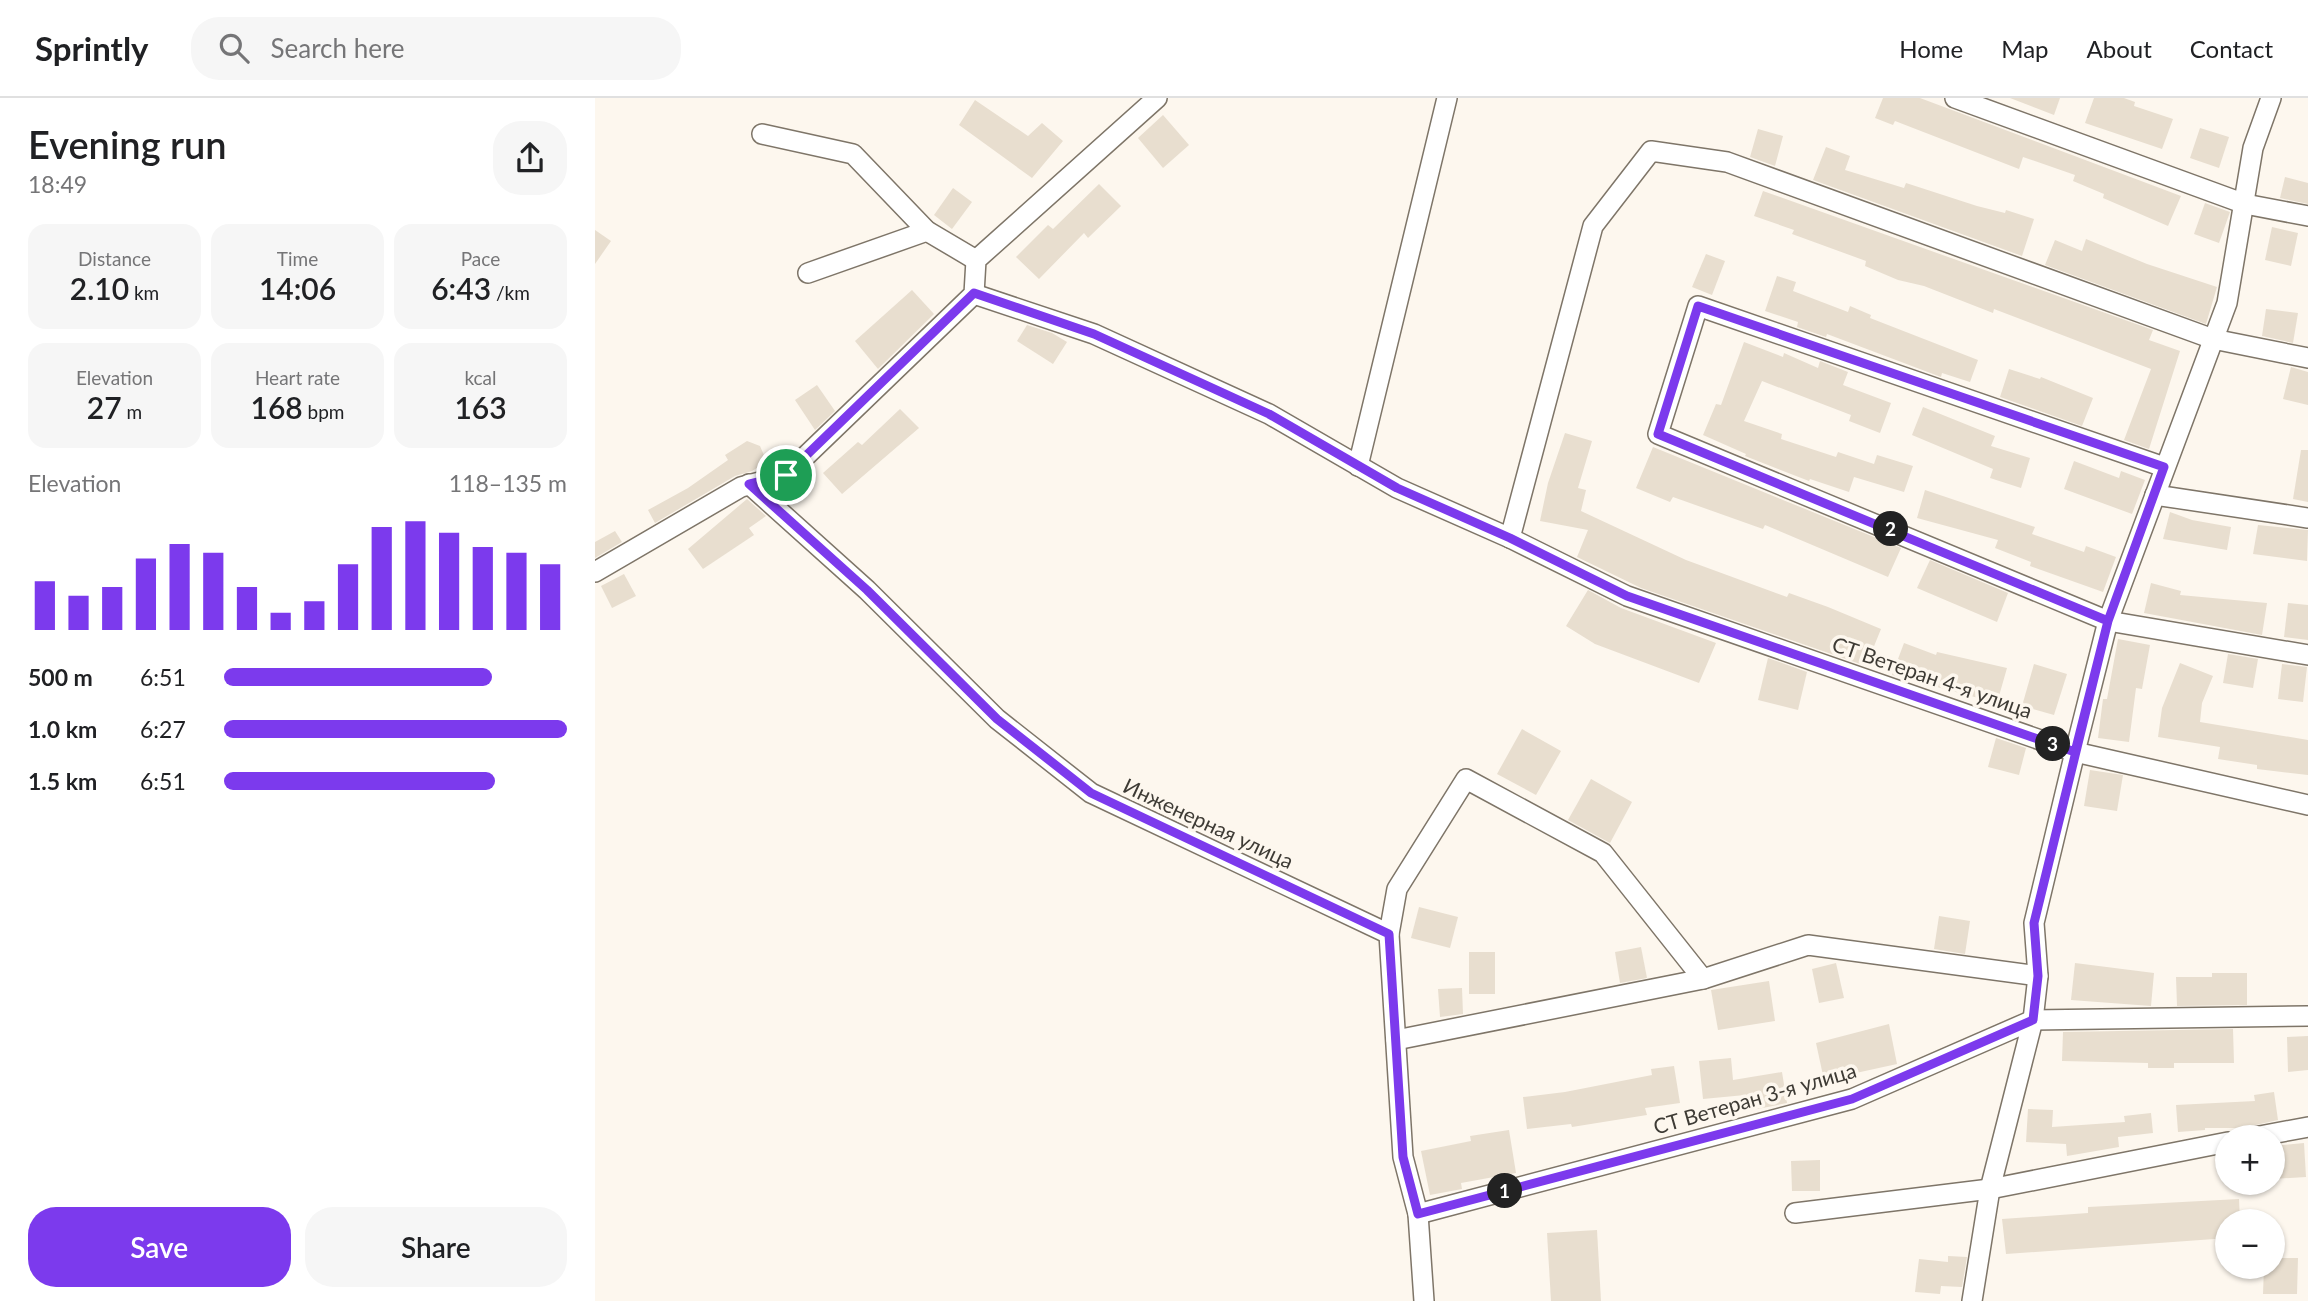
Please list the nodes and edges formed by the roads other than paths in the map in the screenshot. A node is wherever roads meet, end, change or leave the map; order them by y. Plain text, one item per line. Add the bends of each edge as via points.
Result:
1 (1157, 98) edge
2 (1447, 98) edge
3 (1955, 98) edge
4 (2271, 98) edge
5 (762, 134) dead end
6 (2245, 204) junction
7 (2308, 216) edge
8 (927, 231) junction
9 (976, 260) junction
10 (808, 273) dead end
11 (974, 293) junction
12 (2213, 339) junction
13 (2308, 358) edge
14 (1358, 466) junction
15 (2164, 467) junction
16 (749, 484) junction
17 (2155, 495) junction
18 (2308, 518) edge
19 (1510, 538) junction
20 (595, 572) edge
21 (2108, 621) junction
22 (2308, 655) edge
23 (2075, 752) junction
24 (2308, 805) edge
25 (1389, 934) junction
26 (2038, 976) junction
27 (1703, 979) junction
28 (2308, 1016) edge
29 (2033, 1020) junction
30 (1396, 1040) junction
31 (2308, 1127) edge
32 (2285, 1131) edge
33 (2215, 1145) edge
34 (1990, 1189) junction
35 (1795, 1213) dead end
36 (1418, 1214) junction
37 (1425, 1301) edge
38 (1972, 1301) edge

1 - 9 street
2 - 14 street
3 - 6 street
4 - 6 street via 2253,148
5 - 8 street via 853,154
6 - 7 street
6 - 12 street via 2227,303
8 - 9 street
8 - 10 street
9 - 11 street
11 - 14 street, СТ Ветеран 4-я улица via 1094,334 1269,414
11 - 16 street via 786,475
12 - 13 street
12 - 15 street
12 - 19 street via 1727,163 1651,151 1593,226
14 - 19 street, СТ Ветеран 4-я улица
15 - 17 street
15 - 21 street via 1698,306 1658,434
16 - 20 street
16 - 25 street, Инженерная улица via 867,590 997,719 1091,793
17 - 18 street
17 - 21 street
19 - 23 street, СТ Ветеран 4-я улица via 1627,596
21 - 22 street
21 - 23 street
23 - 24 street, СТ Ветеран 4-я улица
23 - 26 street via 2034,923
25 - 27 street via 1397,889 1466,779 1602,853
25 - 30 street
26 - 27 street via 1808,945
26 - 29 street
27 - 30 street
28 - 29 street, СТ Ветеран 3-я улица
29 - 34 street
29 - 36 street, СТ Ветеран 3-я улица via 1852,1099
30 - 36 street via 1403,1157
31 - 32 street
33 - 34 street
34 - 35 street
34 - 38 street
36 - 37 street

